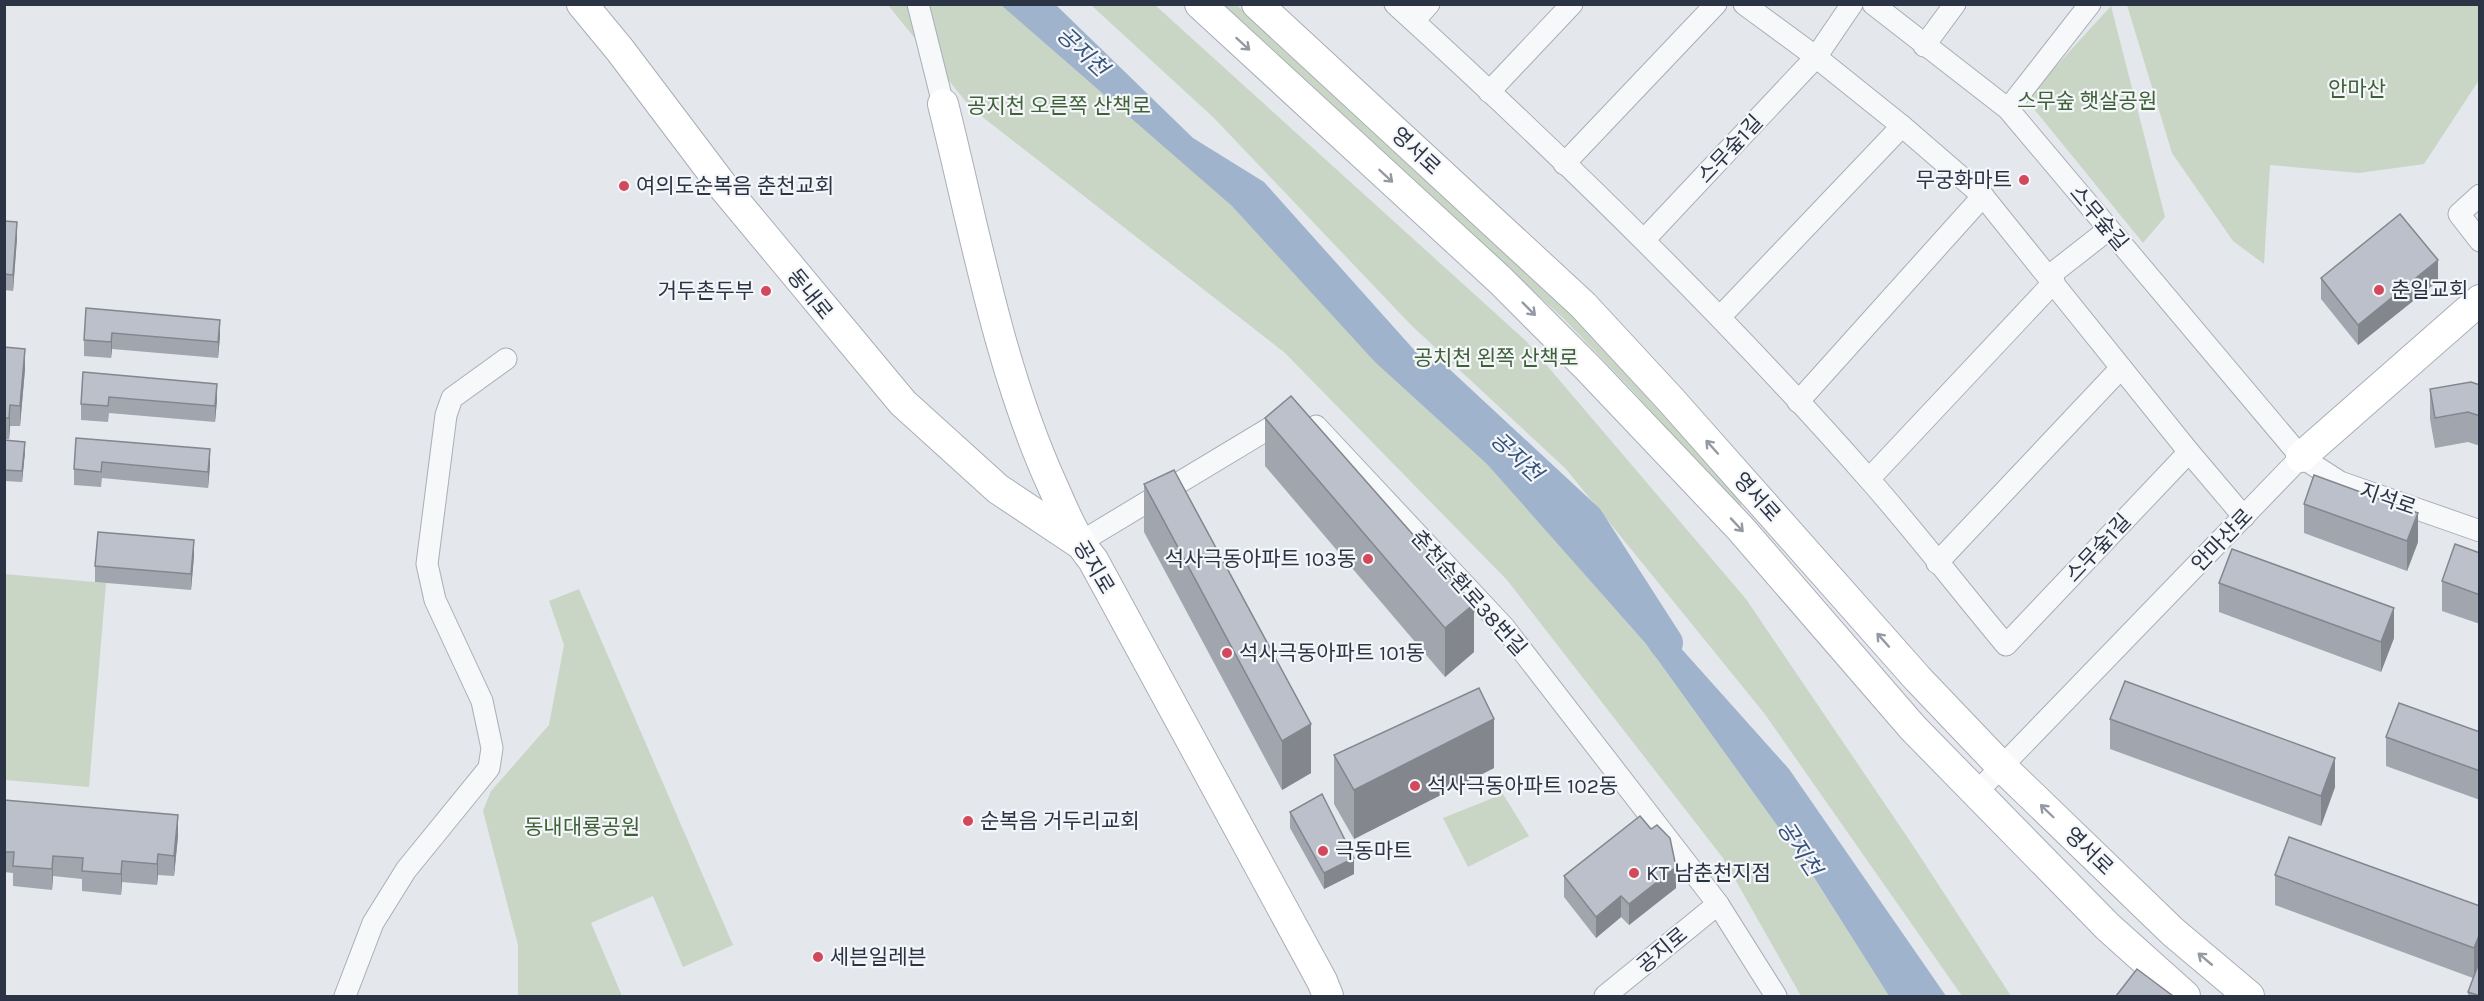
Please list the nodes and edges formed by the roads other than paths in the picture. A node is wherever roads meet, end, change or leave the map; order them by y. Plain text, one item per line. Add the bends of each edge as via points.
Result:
1 (582, 4) edge
2 (918, 4) edge
3 (1200, 4) edge
4 (1257, 4) edge
5 (1395, 4) edge
6 (1429, 4) edge
7 (1572, 4) edge
8 (1716, 4) edge
9 (1744, 4) edge
10 (1852, 4) edge
11 (1872, 4) edge
12 (1955, 4) edge
13 (2090, 4) edge
14 (1414, 21) junction
15 (1924, 46) junction
16 (1816, 57) junction
17 (1490, 92) junction
18 (943, 104) joint
19 (2007, 109) junction
20 (1902, 126) junction
21 (1564, 164) junction
22 (2480, 195) edge
23 (1983, 196) junction
24 (2109, 229) junction
25 (1644, 240) junction
26 (2480, 241) edge
27 (2052, 279) junction
28 (2480, 300) edge
29 (1720, 317) junction
30 (506, 359) dead end
31 (2121, 368) junction
32 (1798, 402) junction
33 (2189, 452) junction
34 (2301, 457) junction
35 (1869, 479) junction
36 (2244, 517) junction
37 (2480, 531) edge
38 (1079, 543) junction
39 (1937, 563) junction
40 (1915, 675) junction
41 (1884, 695) junction
42 (2002, 767) junction
43 (1976, 793) junction
44 (2090, 852) junction
45 (2057, 875) junction
46 (1718, 904) junction
47 (345, 996) edge
48 (1328, 996) edge
49 (1605, 996) edge
50 (1776, 996) edge
51 (2185, 996) edge
52 (2250, 996) edge

1 - 38 street, 동내로 via 732,199 903,403 998,489
2 - 18 street
3 -> 41 street, 영서로 via 1500,280 1589,369 1740,528
40 -> 4 street, 영서로 via 1583,305
5 - 14 street, 스무숲1길
6 - 14 street
7 - 17 street
8 - 21 street
9 - 16 street
10 - 16 street, 스무숲1길
11 - 15 street, 스무숲길
12 - 15 street
13 - 19 street
14 - 17 street, 스무숲1길
15 - 19 street, 스무숲길
16 - 20 street
16 - 25 street, 스무숲1길
17 - 21 street, 스무숲1길
18 - 38 street, 공지로 via 1002,341 1034,446
19 - 24 street, 스무숲길
20 - 23 street
20 - 29 street
21 - 25 street, 스무숲1길
22 - 26 street via 2459,214
23 - 27 street
23 - 32 street
24 - 27 street
24 - 34 street, 스무숲길
25 - 29 street, 스무숲1길
27 - 31 street
27 - 35 street
28 - 34 street, 안마산로
29 - 32 street, 스무숲1길
30 - 47 street via 452,398 446,415 427,564 435,600 482,701 492,748 489,768 406,870 373,923
31 - 33 street
31 - 39 street
32 - 35 street, 스무숲1길
33 - 36 street
33 - 39 street, 스무숲1길 via 2006,645
34 - 36 street, 안마산로
34 - 37 street, 지석로 via 2340,482
35 - 39 street, 스무숲1길
36 - 42 street, 안마산로
38 - 46 street, 춘천순환로38번길 via 1301,409 1504,627
38 - 48 street, 공지로 via 1093,560
40 - 41 street via 1914,688 1906,696
40 - 42 street, 영서로
41 - 43 street, 영서로
42 - 43 street, 안마산로
44 -> 42 street, 영서로
43 - 45 street, 영서로
44 - 45 street via 2073,850 2062,854 2057,862
52 -> 44 street, 영서로 via 2173,932
45 - 51 street, 영서로
46 - 49 street, 공지로
46 - 50 street, 춘천순환로38번길

